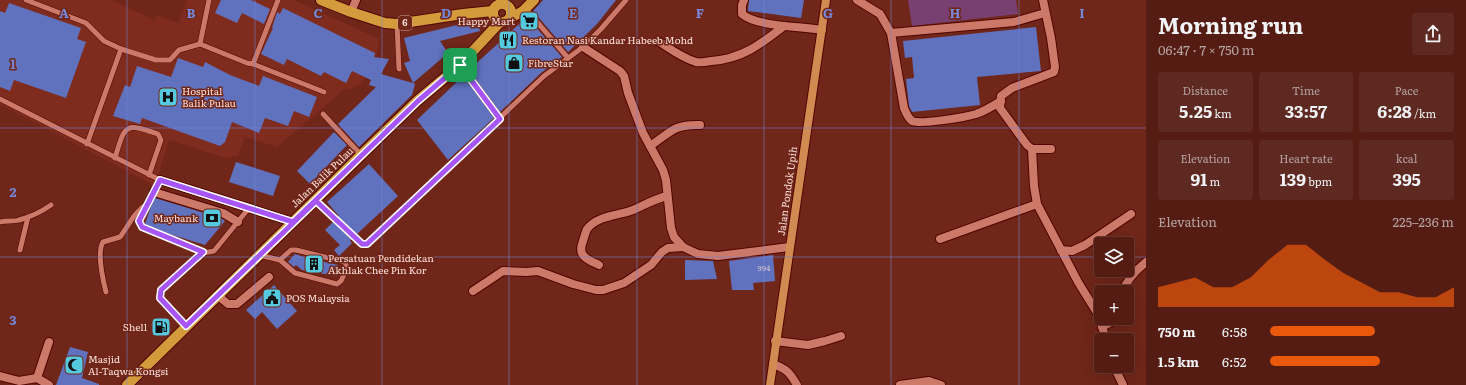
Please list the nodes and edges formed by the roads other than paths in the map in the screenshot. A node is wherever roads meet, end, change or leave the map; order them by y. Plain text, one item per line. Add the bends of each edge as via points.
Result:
1 (26, 0) edge
2 (209, 0) edge
3 (278, 0) edge
4 (321, 0) edge
5 (356, 0) edge
6 (534, 0) edge
7 (626, 0) edge
8 (744, 0) edge
9 (826, 0) edge
10 (857, 0) edge
11 (1043, 0) edge
12 (511, 3) edge
13 (525, 8) junction
14 (493, 11) junction
15 (351, 12) junction
16 (1045, 13) junction
17 (505, 20) junction
18 (397, 24) junction
19 (784, 26) junction
20 (822, 30) junction
21 (891, 33) junction
22 (658, 41) dead end
23 (200, 44) junction
24 (583, 47) junction
25 (121, 50) junction
26 (568, 58) junction
27 (253, 64) junction
28 (460, 65) junction
29 (399, 69) dead end
30 (324, 92) dead end
31 (0, 99) edge
32 (1001, 101) junction
33 (323, 114) dead end
34 (500, 119) junction
35 (700, 125) dead end
36 (87, 144) junction
37 (650, 146) junction
38 (1032, 149) junction
39 (1051, 149) dead end
40 (361, 155) junction
41 (115, 158) junction
42 (149, 175) junction
43 (160, 180) junction
44 (154, 192) junction
45 (667, 196) junction
46 (316, 201) junction
47 (148, 203) junction
48 (1037, 204) junction
49 (51, 205) dead end
50 (249, 208) junction
51 (1131, 214) dead end
52 (28, 217) junction
53 (0, 222) edge
54 (238, 222) junction
55 (293, 222) junction
56 (940, 239) dead end
57 (683, 247) junction
58 (789, 247) junction
59 (20, 250) dead end
60 (1062, 250) junction
61 (203, 252) junction
62 (259, 255) junction
63 (280, 260) junction
64 (1146, 262) edge
65 (599, 265) dead end
66 (269, 277) dead end
67 (1125, 285) edge
68 (473, 291) dead end
69 (106, 292) dead end
70 (217, 295) junction
71 (1106, 325) edge
72 (186, 326) junction
73 (1102, 327) junction
74 (1104, 333) edge
75 (841, 336) dead end
76 (776, 341) junction
77 (49, 342) dead end
78 (773, 364) junction
79 (1117, 373) edge
80 (0, 376) edge
81 (37, 378) junction
82 (49, 385) edge
83 (127, 385) edge
84 (770, 385) edge
85 (797, 385) edge
86 (900, 385) edge
87 (942, 385) edge
88 (1123, 385) edge

1 - 25 lane via 83,21 104,41
2 - 23 lane
3 - 27 lane
4 - 15 main road, 6
5 - 15 street
6 - 13 main road, Jalan Balik Pulau
7 - 24 lane
8 - 19 street via 742,14 748,19
9 - 20 main road, Jalan Pondok Upih
10 - 21 street via 880,14
11 - 16 street
12 - 14 main road, 6 via 499,4
12 - 17 main road, 6 via 511,11
13 - 17 main road, Jalan Balik Pulau
13 - 26 lane
14 - 17 main road via 498,21
14 - 18 main road, 6
15 - 18 main road, 6 via 385,23
16 - 21 street via 1014,22
16 - 32 street via 1051,38 1054,72 1012,88 1001,96
17 - 28 main road, Jalan Balik Pulau
18 - 29 lane
19 - 20 street
19 - 22 street via 746,53 723,61 696,62
20 - 58 main road, Jalan Pondok Upih
21 - 32 street via 904,108 912,121 975,114
23 - 25 lane via 179,50 170,60 165,61
23 - 27 lane via 247,64
24 - 26 lane
24 - 37 street via 624,76 628,93
25 - 36 lane
26 - 34 lane via 544,76
27 - 30 lane
28 - 34 lane
28 - 40 main road, Jalan Balik Pulau
31 - 36 lane
32 - 38 street via 1000,108
33 - 40 lane
34 - 46 lane via 367,244 362,244
35 - 37 street via 686,124 675,128
36 - 41 lane
37 - 45 street via 666,180
38 - 39 street
38 - 48 street
40 - 46 main road, Jalan Balik Pulau
41 - 42 lane
41 - 42 lane via 126,130 140,128 158,134 161,140
42 - 43 lane
43 - 44 lane
43 - 50 street
44 - 47 lane
44 - 54 street via 223,213
45 - 57 street via 671,228 674,237
45 - 65 street via 631,211 612,215 594,223 586,230 582,254
46 - 55 main road, Jalan Balik Pulau
47 - 61 lane via 139,221 142,227
47 - 69 lane via 130,220 120,237 103,242 101,246
48 - 56 street
48 - 60 street
49 - 52 lane
50 - 54 lane
50 - 55 street
51 - 60 street via 1085,245 1072,251
52 - 53 lane via 17,221
52 - 59 lane
54 - 61 lane via 214,251
55 - 62 main road, Jalan Balik Pulau
57 - 58 street via 698,254 718,256
57 - 68 street via 668,248 651,265 624,283 603,290 573,284 538,270 503,271
58 - 76 main road, Jalan Pondok Upih
60 - 73 street
61 - 72 lane via 161,290 159,296
62 - 63 lane
62 - 70 main road, Jalan Balik Pulau
63 - 63 lane via 291,250 296,250 345,262 347,268 341,282 337,284 295,273
64 - 67 street
66 - 70 street via 237,304 228,304
70 - 72 main road, Jalan Balik Pulau
71 - 73 street
72 - 83 main road, Jalan Balik Pulau
73 - 74 street
75 - 76 street via 808,345
76 - 78 main road, Jalan Pondok Upih
77 - 81 street
78 - 84 main road, Jalan Pondok Upih
78 - 85 street via 788,372
79 - 88 street
80 - 81 street via 19,381
81 - 82 street
86 - 87 street via 929,381

